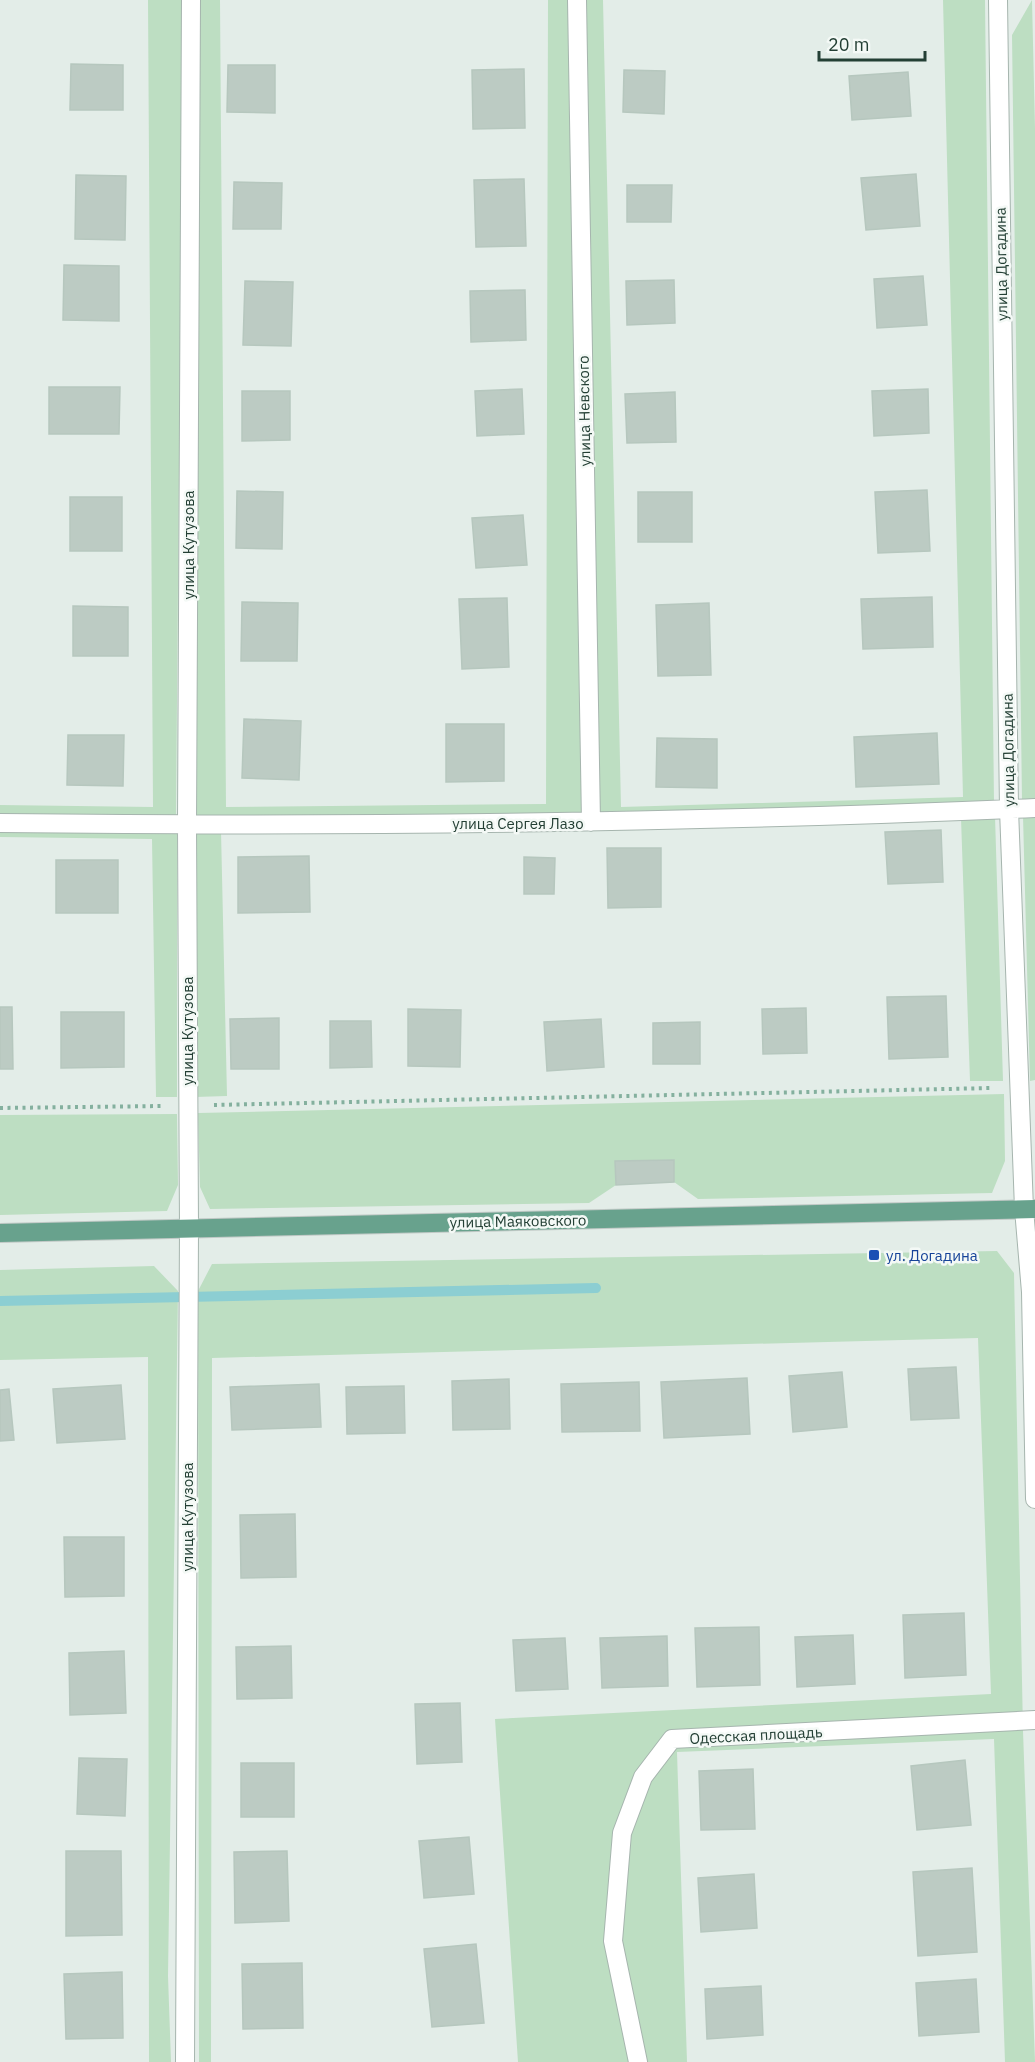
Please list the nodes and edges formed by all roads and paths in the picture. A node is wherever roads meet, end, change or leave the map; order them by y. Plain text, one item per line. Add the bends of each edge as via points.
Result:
1 (191, 0) edge
2 (577, 0) edge
3 (998, 0) edge
4 (1035, 808) edge
5 (1009, 809) junction
6 (591, 822) junction
7 (0, 823) edge
8 (187, 825) junction
9 (1020, 1088) junction
10 (187, 1106) junction
11 (0, 1108) edge
12 (1030, 1209) edge
13 (189, 1229) junction
14 (0, 1233) edge
15 (1035, 1499) edge
16 (1035, 1720) edge
17 (185, 2062) edge
18 (638, 2062) edge

1 - 8 street, улица Кутузова
2 - 6 street, улица Невского
3 - 5 street, улица Догадина
4 - 5 street, улица Сергея Лазо
5 - 6 street, улица Сергея Лазо
5 - 9 street, улица Догадина
6 - 8 street, улица Сергея Лазо
7 - 8 street, улица Сергея Лазо
8 - 10 street, улица Кутузова
9 - 10 path
9 - 12 street, улица Догадина
10 - 11 path
10 - 13 street, улица Кутузова
12 - 13 main road, улица Маяковского
12 - 15 street, улица Догадина
13 - 14 main road, улица Маяковского
13 - 17 street, улица Кутузова
16 - 18 street, Одесская площадь via 672,1739 643,1777 622,1833 613,1941

